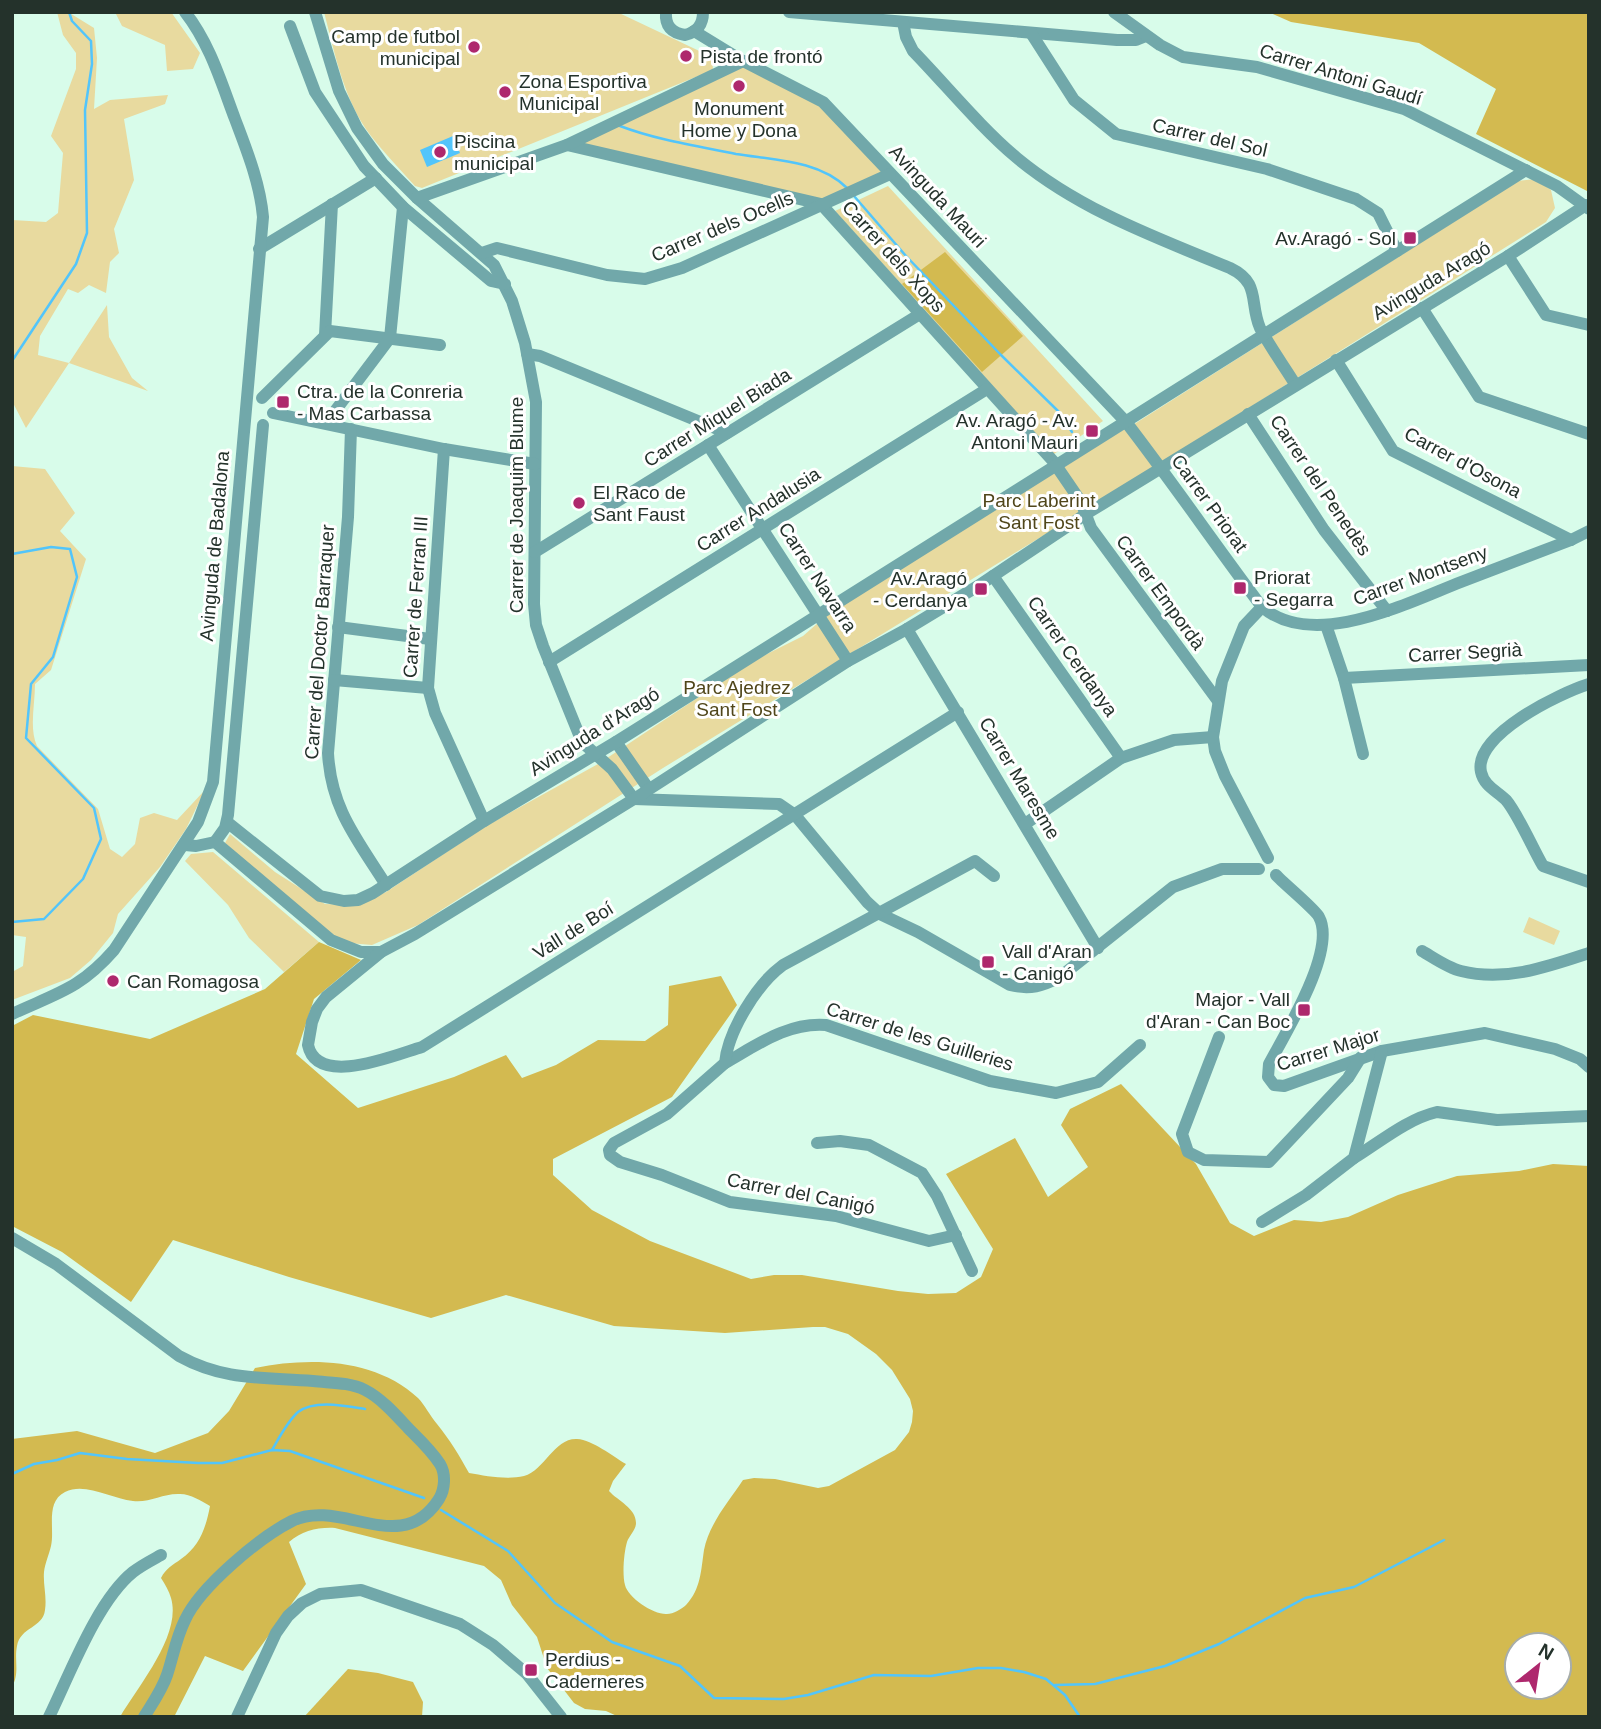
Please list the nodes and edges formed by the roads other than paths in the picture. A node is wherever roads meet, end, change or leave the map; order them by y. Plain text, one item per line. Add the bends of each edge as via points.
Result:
1 (185, 12) edge
2 (315, 12) edge
3 (703, 12) edge
4 (789, 12) edge
5 (1114, 12) edge
6 (662, 14) edge
7 (194, 18) edge
8 (936, 18) edge
9 (903, 22) junction
10 (290, 26) dead end
11 (694, 31) junction
12 (1031, 33) junction
13 (1146, 36) junction
14 (743, 61) junction
15 (567, 145) junction
16 (1526, 170) junction
17 (890, 174) junction
18 (376, 178) junction
19 (417, 198) junction
20 (332, 204) junction
21 (821, 204) junction
22 (403, 207) junction
23 (1587, 207) edge
24 (259, 250) junction
25 (1397, 251) junction
26 (482, 253) junction
27 (1508, 256) junction
28 (505, 284) junction
29 (1422, 308) junction
30 (920, 314) junction
31 (1589, 324) edge
32 (1264, 334) junction
33 (326, 335) junction
34 (390, 338) junction
35 (440, 345) dead end
36 (527, 354) junction
37 (1336, 360) junction
38 (1295, 384) junction
39 (987, 389) junction
40 (246, 393) junction
41 (262, 398) junction
42 (273, 413) junction
43 (1248, 414) junction
44 (1126, 422) junction
45 (326, 423) junction
46 (244, 425) junction
47 (263, 425) junction
48 (351, 429) junction
49 (727, 433) junction
50 (1589, 434) edge
51 (708, 446) junction
52 (444, 449) junction
53 (535, 464) junction
54 (1055, 466) junction
55 (1161, 468) junction
56 (1086, 514) junction
57 (764, 529) junction
58 (1589, 530) edge
59 (1571, 540) junction
60 (535, 552) junction
61 (993, 576) junction
62 (1262, 607) junction
63 (1387, 611) junction
64 (819, 613) junction
65 (1326, 625) junction
66 (338, 627) junction
67 (907, 629) junction
68 (430, 639) junction
69 (848, 660) junction
70 (549, 662) junction
71 (1589, 665) edge
72 (1344, 678) junction
73 (334, 680) junction
74 (1589, 684) edge
75 (428, 688) junction
76 (1218, 701) junction
77 (958, 712) junction
78 (1213, 737) junction
79 (616, 741) junction
80 (595, 754) junction
81 (1363, 754) dead end
82 (1121, 758) junction
83 (648, 788) junction
84 (210, 794) junction
85 (634, 799) junction
86 (673, 800) junction
87 (795, 815) junction
88 (228, 816) junction
89 (484, 821) junction
90 (1025, 824) junction
91 (215, 842) junction
92 (185, 845) junction
93 (1268, 858) junction
94 (1259, 869) junction
95 (1276, 875) junction
96 (994, 876) dead end
97 (1589, 882) edge
98 (386, 885) junction
99 (880, 914) junction
100 (1098, 948) junction
101 (1422, 951) dead end
102 (381, 952) junction
103 (1589, 953) edge
104 (29, 1006) junction
105 (12, 1008) edge
106 (12, 1014) edge
107 (1219, 1037) dead end
108 (1140, 1045) dead end
109 (1382, 1051) junction
110 (1362, 1057) junction
111 (725, 1063) junction
112 (1589, 1067) edge
113 (1589, 1116) edge
114 (817, 1143) dead end
115 (1354, 1158) junction
116 (1262, 1222) dead end
117 (956, 1235) junction
118 (12, 1238) edge
119 (972, 1271) dead end
120 (161, 1555) dead end
121 (49, 1717) edge
122 (144, 1717) edge
123 (237, 1717) edge
124 (561, 1717) edge

1 - 7 street, Avinguda de Badalona
2 - 19 street, Carrer de Joaquim Blume via 339,91 357,128 383,164
3 - 11 street
4 - 9 street
5 - 13 street, Carrer Antoni Gaudí
6 - 11 street, Avinguda Mauri via 675,32 685,35
7 - 24 street, Avinguda de Badalona via 257,183 263,218
8 - 9 street
8 - 12 street
9 - 32 street via 913,51 1027,166 1093,210 1239,272 1252,289
10 - 18 street via 315,92
11 - 14 street, Avinguda Mauri
12 - 13 street via 1117,40
12 - 25 street, Carrer del Sol via 1074,100 1116,134 1267,169 1356,199 1378,213
13 - 16 street, Carrer Antoni Gaudí via 1183,57 1257,67 1404,109
14 - 15 street
14 - 17 street, Avinguda Mauri via 823,102
15 - 19 street
15 - 21 street, Carrer dels Xops
16 - 23 street, Carrer Antoni Gaudí
16 - 25 street
17 - 21 street, Carrer dels Ocells
17 - 44 street, Avinguda Mauri
18 - 20 street
18 - 22 street
19 - 26 street, Carrer de Joaquim Blume
20 - 24 street
20 - 33 street
21 - 26 street, Carrer dels Ocells via 682,268 645,279 607,275 497,248
21 - 30 street, Carrer dels Xops
22 - 28 street via 491,281
22 - 34 street
23 - 27 street, Avinguda Aragó
24 - 40 street, Avinguda de Badalona
25 - 32 street
26 - 28 street, Carrer de Joaquim Blume
27 - 29 street, Avinguda Aragó
27 - 31 street via 1546,315
28 - 36 street, Carrer de Joaquim Blume
29 - 37 street, Avinguda Aragó
29 - 50 street via 1479,397
30 - 39 street, Carrer dels Xops
30 - 49 street, Carrer Miquel Biada
32 - 38 street
32 - 44 street
33 - 34 street via 330,331
33 - 41 street
34 - 35 street
34 - 45 street
36 - 49 street
36 - 53 street, Carrer de Joaquim Blume via 536,402
37 - 38 street, Avinguda Aragó
37 - 59 street, Carrer d'Osona via 1393,451
38 - 43 street, Avinguda Aragó
39 - 54 street, Carrer dels Xops
39 - 57 street, Carrer Andalusia
40 - 41 street
40 - 46 street, Avinguda de Badalona
41 - 42 street via 272,405
42 - 45 street
42 - 47 street
43 - 55 street, Avinguda Aragó
43 - 63 street, Carrer del Penedès via 1324,530
44 - 54 street, Avinguda d'Aragó
44 - 55 street, Carrer Priorat
45 - 48 street
46 - 47 street
46 - 84 street, Avinguda de Badalona
47 - 88 street
48 - 52 street
48 - 66 street, Carrer del Doctor Barraquer
49 - 51 street, Carrer Miquel Biada
51 - 57 street, Carrer Navarra
51 - 60 street, Carrer Miquel Biada
52 - 53 street
52 - 68 street, Carrer de Ferran III
53 - 60 street, Carrer de Joaquim Blume
54 - 56 street, Carrer Empordà
54 - 64 street, Avinguda d'Aragó
55 - 56 street, Avinguda Aragó
55 - 62 street, Carrer Priorat
56 - 61 street
56 - 76 street, Carrer Empordà via 1091,528
57 - 64 street, Carrer Navarra
57 - 70 street, Carrer Andalusia
58 - 59 street, Carrer Montseny
59 - 63 street, Carrer Montseny
60 - 70 street, Carrer de Joaquim Blume via 536,625
61 - 67 street
61 - 82 street, Carrer Cerdanya
62 - 65 street, Carrer Montseny via 1285,622
62 - 76 street via 1244,626
63 - 65 street, Carrer Montseny
64 - 69 street, Carrer Navarra
64 - 79 street, Avinguda d'Aragó
65 - 72 street
66 - 68 street
66 - 73 street, Carrer del Doctor Barraquer
67 - 69 street
67 - 77 street, Carrer Maresme
68 - 75 street, Carrer de Ferran III
69 - 83 street
70 - 80 street, Carrer de Joaquim Blume via 582,742
71 - 72 street, Carrer Segrià
72 - 81 street
73 - 75 street
73 - 98 street, Carrer del Doctor Barraquer via 328,753 331,783 345,820
74 - 97 street via 1533,709 1495,738 1481,760 1481,774 1506,800 1544,866
75 - 89 street, Carrer de Ferran III
76 - 78 street
77 - 87 street, Vall de Boí
77 - 90 street, Carrer Maresme
78 - 82 street via 1174,740
78 - 93 street via 1225,776
79 - 80 street, Avinguda d'Aragó
79 - 83 street
80 - 85 street, Carrer de Joaquim Blume
80 - 89 street, Avinguda d'Aragó
82 - 90 street
83 - 85 street
83 - 86 street
84 - 88 street, Avinguda d'Aragó
84 - 92 street, Avinguda de Badalona
85 - 86 street
85 - 102 street
86 - 87 street via 768,802
87 - 99 street
87 - 102 street, Vall de Boí via 422,1048 338,1068 318,1062 308,1045 317,1009 336,987
88 - 91 street
88 - 98 street, Avinguda d'Aragó via 320,896 358,900
89 - 98 street, Avinguda d'Aragó
90 - 100 street, Carrer Maresme
91 - 92 street
91 - 102 street via 331,940 361,952
92 - 104 street, Avinguda de Badalona via 100,966 64,992
93 - 94 street
93 - 95 street via 1278,864
94 - 95 street via 1265,877
94 - 100 street via 1222,869 1174,887
95 - 110 street, Carrer Major via 1319,916 1324,942 1314,976 1269,1064 1270,1082 1284,1086
96 - 99 street, Carrer del Canigó via 975,861
99 - 100 street via 1023,989 1060,977
99 - 111 street, Carrer del Canigó via 769,975 727,1046
101 - 103 street via 1458,971 1493,975 1532,972
104 - 105 street
104 - 106 street, Avinguda de Badalona
107 - 110 street via 1182,1134 1188,1152 1204,1160 1269,1162
108 - 111 street, Carrer de les Guilleries via 1098,1082 1056,1093 990,1081 842,1029 813,1024 791,1028
109 - 110 street, Carrer Major
109 - 112 street, Carrer Major via 1485,1033 1555,1049
109 - 115 street
111 - 117 street, Carrer del Canigó via 667,1114 614,1143 610,1155 730,1202 836,1216 929,1241
113 - 115 street via 1497,1120 1437,1112
114 - 117 street via 854,1142 913,1167 929,1182
115 - 116 street
117 - 119 street
118 - 122 street via 56,1264 196,1365 223,1374 340,1383 366,1391 395,1414 442,1466 439,1499 423,1518 394,1527 317,1515 294,1520 214,1581 181,1628 167,1677
120 - 121 street via 134,1571 115,1592
123 - 124 street via 288,1616 320,1594 361,1590 460,1624 527,1674

